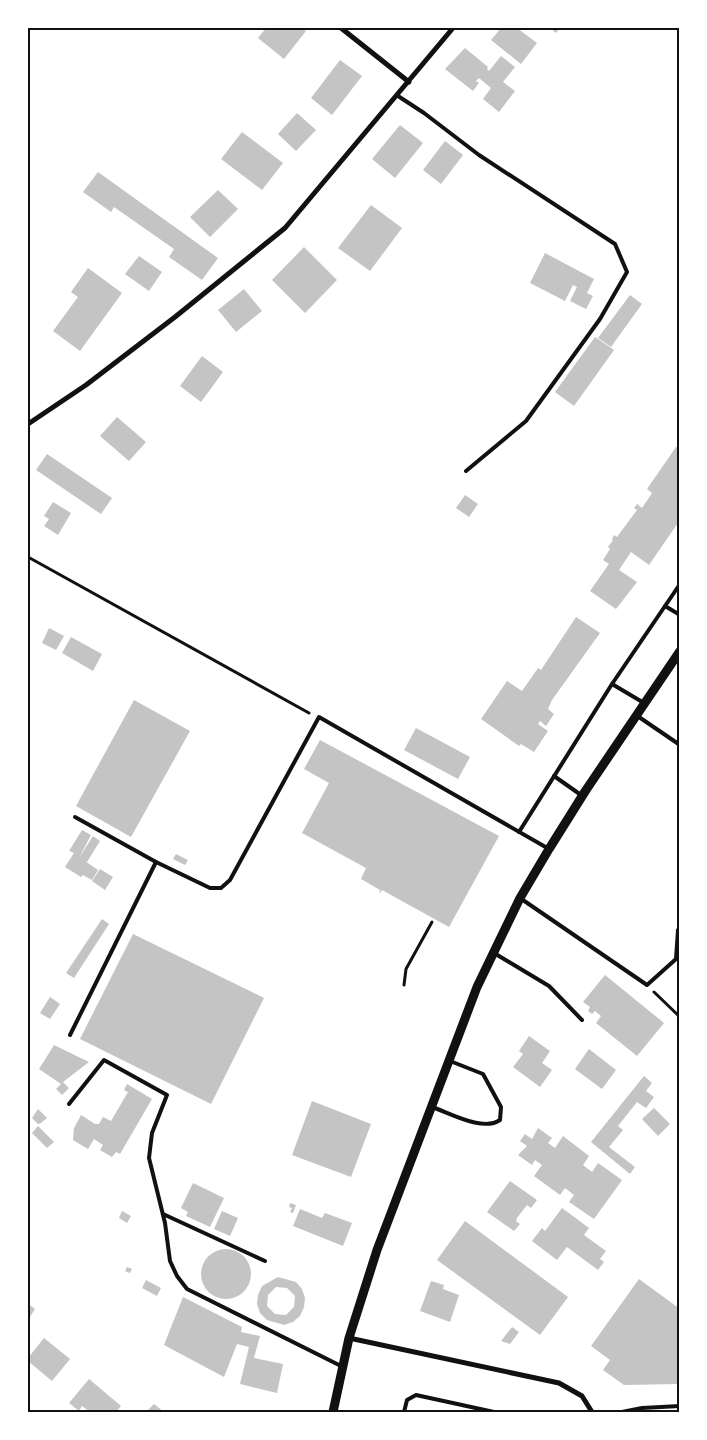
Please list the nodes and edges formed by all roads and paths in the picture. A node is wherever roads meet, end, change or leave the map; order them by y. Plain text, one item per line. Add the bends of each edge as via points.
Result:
1 (341, 28) edge
2 (453, 28) edge
3 (409, 82) junction
4 (398, 96) junction
5 (28, 424) edge
6 (466, 471) dead end
7 (28, 557) edge
8 (680, 584) edge
9 (665, 606) junction
10 (680, 615) edge
11 (679, 652) edge
12 (612, 684) junction
13 (644, 704) junction
14 (636, 715) junction
15 (319, 717) junction
16 (680, 745) edge
17 (554, 776) junction
18 (582, 796) junction
19 (75, 817) dead end
20 (519, 832) junction
21 (549, 849) junction
22 (156, 862) junction
23 (520, 898) junction
24 (432, 922) dead end
25 (678, 930) dead end
26 (494, 953) junction
27 (678, 959) edge
28 (404, 985) dead end
29 (647, 985) junction
30 (680, 1017) edge
31 (582, 1020) dead end
32 (70, 1035) dead end
33 (448, 1060) junction
34 (69, 1104) dead end
35 (430, 1106) junction
36 (163, 1214) junction
37 (265, 1261) dead end
38 (349, 1338) junction
39 (343, 1367) junction
40 (680, 1406) edge
41 (333, 1412) edge
42 (404, 1412) edge
43 (494, 1412) edge
44 (592, 1412) edge
45 (622, 1412) edge

1 - 3 street
2 - 3 street
3 - 4 street
4 - 5 street via 285,228 168,323
4 - 6 lane via 479,155 615,244 627,272 600,318 526,420
7 - 15 path
8 - 9 lane
9 - 10 lane
9 - 12 lane
11 - 13 street
12 - 13 lane
12 - 17 lane
13 - 14 street
14 - 16 lane
14 - 18 street
15 - 20 lane
15 - 22 lane via 230,880 221,888 210,888
17 - 18 lane
17 - 20 lane
18 - 21 street
19 - 22 lane
20 - 21 lane
21 - 23 street
22 - 32 lane
23 - 26 street
23 - 29 lane
24 - 28 path via 406,969
25 - 27 lane
26 - 31 lane via 549,986
26 - 33 street
27 - 29 lane
29 - 30 path
33 - 35 street
33 - 35 lane via 483,1074 501,1107 500,1120 485,1124
34 - 36 lane via 104,1060 167,1095 152,1133 150,1158
35 - 38 street via 377,1250
36 - 37 lane
36 - 39 lane via 170,1261 187,1289
38 - 39 street
38 - 44 street via 558,1383 582,1396
39 - 41 street
40 - 45 lane
42 - 43 lane via 407,1400 416,1395

